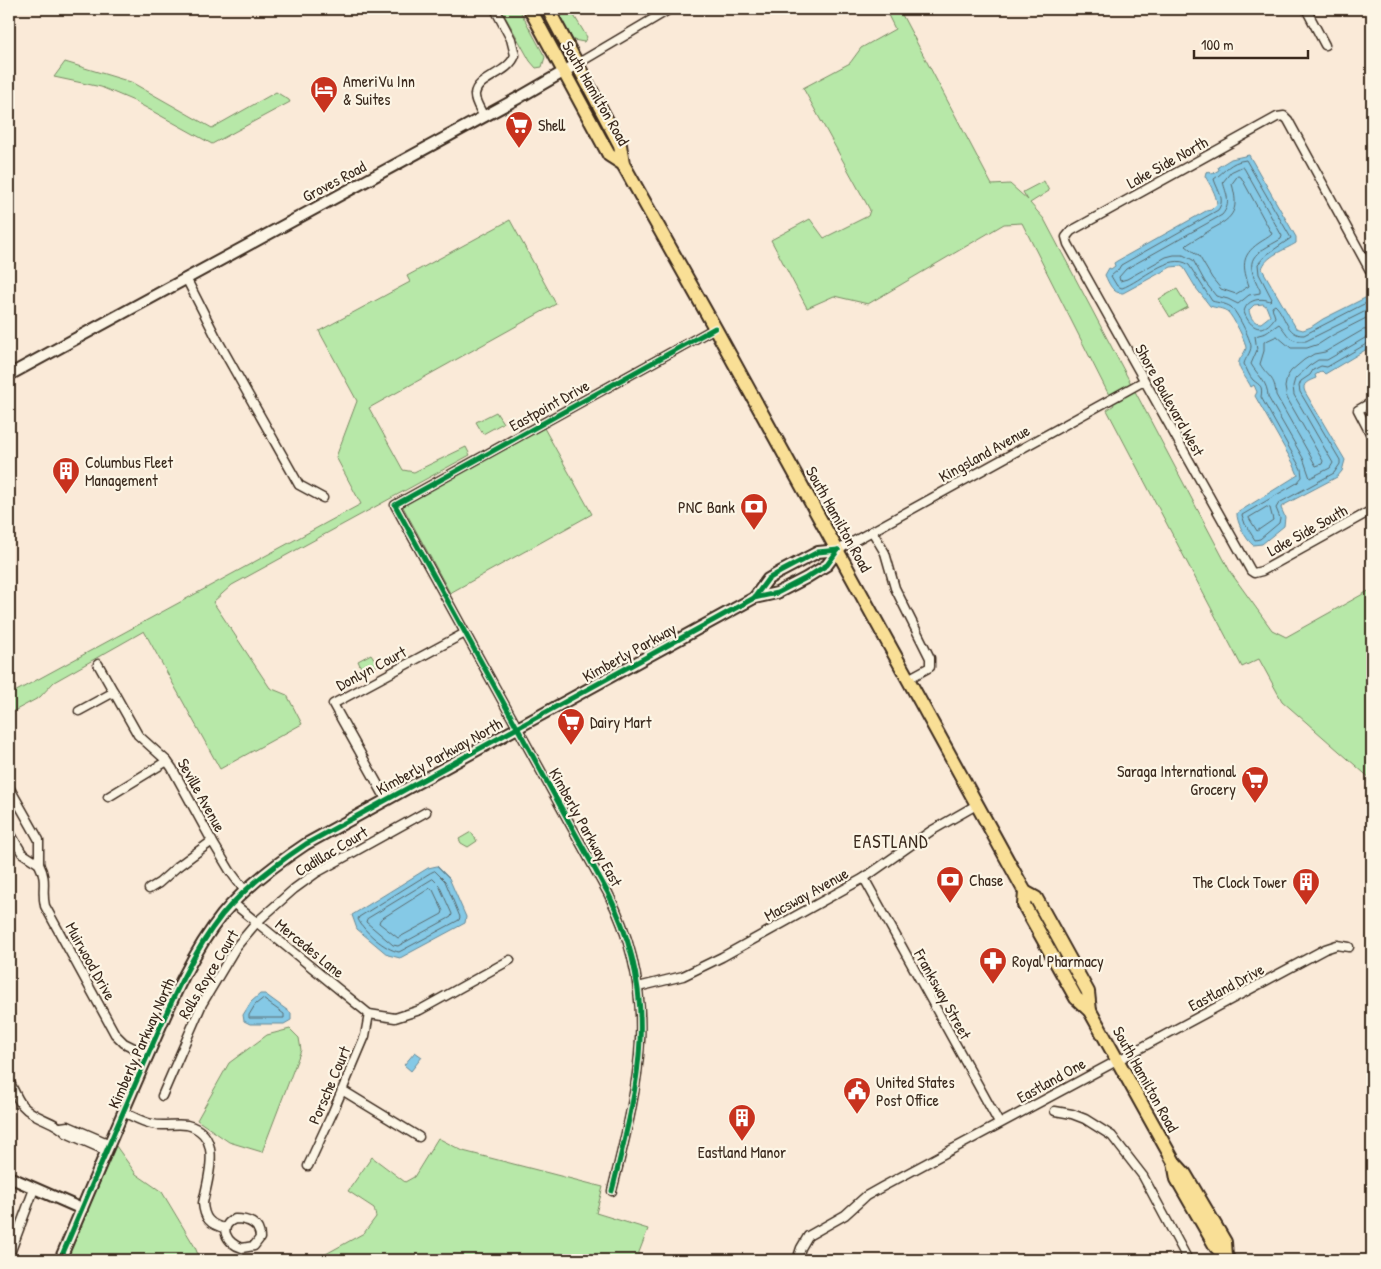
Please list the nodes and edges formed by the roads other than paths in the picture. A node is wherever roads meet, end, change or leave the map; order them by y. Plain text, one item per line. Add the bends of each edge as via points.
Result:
1 (495, 9) edge
2 (530, 9) edge
3 (548, 9) edge
4 (670, 9) edge
5 (1306, 9) edge
6 (1325, 45) dead end
7 (577, 64) junction
8 (564, 72) junction
9 (484, 117) junction
10 (623, 164) junction
11 (1066, 237) joint
12 (1372, 274) edge
13 (186, 278) junction
14 (715, 328) junction
15 (9, 375) edge
16 (1144, 381) junction
17 (1372, 402) edge
18 (1372, 436) edge
19 (323, 498) dead end
20 (395, 505) joint
21 (1372, 510) edge
22 (872, 531) junction
23 (838, 550) junction
24 (1254, 573) joint
25 (754, 598) junction
26 (465, 633) junction
27 (98, 664) dead end
28 (908, 679) junction
29 (114, 692) junction
30 (79, 711) dead end
31 (517, 727) junction
32 (167, 761) junction
33 (9, 787) edge
34 (108, 796) dead end
35 (386, 799) junction
36 (978, 804) junction
37 (426, 812) dead end
38 (9, 831) edge
39 (212, 841) junction
40 (38, 864) junction
41 (864, 878) junction
42 (149, 889) dead end
43 (245, 891) junction
44 (233, 903) junction
45 (257, 922) junction
46 (1349, 947) dead end
47 (510, 960) dead end
48 (638, 987) junction
49 (368, 1014) junction
50 (148, 1055) junction
51 (1116, 1060) junction
52 (9, 1081) edge
53 (342, 1090) junction
54 (162, 1096) dead end
55 (1054, 1111) dead end
56 (123, 1112) junction
57 (999, 1123) junction
58 (419, 1137) dead end
59 (108, 1147) junction
60 (308, 1166) dead end
61 (9, 1178) edge
62 (34, 1189) junction
63 (612, 1191) dead end
64 (82, 1209) junction
65 (225, 1228) junction
66 (9, 1256) edge
67 (1227, 1258) edge
68 (60, 1260) edge
69 (797, 1260) edge
70 (1188, 1260) edge

1 - 9 street via 511,39 515,55 510,65 481,83 476,90
2 - 8 main road, South Hamilton Road
3 - 7 main road, South Hamilton Road
4 - 7 street, Groves Road
5 - 6 street
7 - 8 street, Groves Road
7 - 10 main road, South Hamilton Road via 620,145
8 - 9 street, Groves Road
8 - 10 main road, South Hamilton Road via 609,155
9 - 13 street, Groves Road
10 - 14 main road, South Hamilton Road
11 - 12 street, Lake Side North via 1071,231 1284,116
11 - 16 street, Shore Boulevard West
13 - 15 street, Groves Road
13 - 19 street via 299,485
14 - 20 street, Eastpoint Drive
14 - 23 main road, South Hamilton Road
16 - 22 street, Kingsland Avenue
16 - 24 street, Shore Boulevard West via 1248,569
17 - 18 street via 1358,410
20 - 26 street, Kimberly Parkway East
21 - 24 street, Lake Side South
22 - 23 street, Kingsland Avenue
22 - 28 street via 885,553 896,588 930,658 930,666
23 - 25 street, Kimberly Parkway via 820,570 777,593
23 - 25 street, Kimberly Parkway via 818,552 768,579
23 - 28 main road, South Hamilton Road
25 - 31 street, Kimberly Parkway
26 - 31 street, Kimberly Parkway East
26 - 35 street, Donlyn Court via 333,704
27 - 29 street, Seville Avenue
28 - 36 main road, South Hamilton Road
29 - 30 street
29 - 32 street, Seville Avenue via 138,735
31 - 35 street, Kimberly Parkway North
31 - 48 street, Kimberly Parkway East via 612,901 630,946
32 - 34 street
32 - 39 street, Seville Avenue
33 - 40 street, Muirwood Drive via 39,840
35 - 43 street, Kimberly Parkway North via 278,862
36 - 41 street, Macsway Avenue via 931,831
36 - 51 main road, South Hamilton Road via 1025,892 1036,898 1088,992 1090,1011
37 - 45 street, Cadillac Court via 316,873
38 - 40 street via 22,853
39 - 42 street
39 - 43 street, Seville Avenue
40 - 50 street, Muirwood Drive via 45,879 45,906 116,1034 124,1043
41 - 48 street, Macsway Avenue via 692,973
41 - 57 street, Franksway Street
43 - 44 street, Kimberly Parkway North
44 - 45 street, Mercedes Lane
44 - 50 street, Kimberly Parkway North via 201,946 175,993
45 - 49 street, Mercedes Lane
45 - 54 street, Rolls Royce Court via 236,947 202,1004
46 - 51 street, Eastland Drive via 1337,945 1325,949
47 - 49 street via 420,1010 395,1018
48 - 63 street, Kimberly Parkway East via 640,1051 632,1109
49 - 53 street, Porsche Court via 365,1036
50 - 56 street, Kimberly Parkway North
51 - 57 street, Eastland One
51 - 67 main road, South Hamilton Road via 1174,1162 1185,1174 1225,1242
52 - 59 street via 22,1106 36,1116 66,1133
53 - 58 street
53 - 60 street, Porsche Court
55 - 70 street via 1085,1118 1112,1136 1143,1176
56 - 59 street, Kimberly Parkway North
56 - 65 street via 149,1124 186,1125 203,1135 211,1150 211,1159 203,1210 211,1224
57 - 69 street, Eastland One via 866,1196 845,1215 807,1237
59 - 64 street, Kimberly Parkway North
61 - 62 street
62 - 64 street
62 - 66 street
64 - 68 street, Kimberly Parkway North
65 - 65 street via 235,1219 251,1221 260,1238 251,1248 238,1247 226,1236

